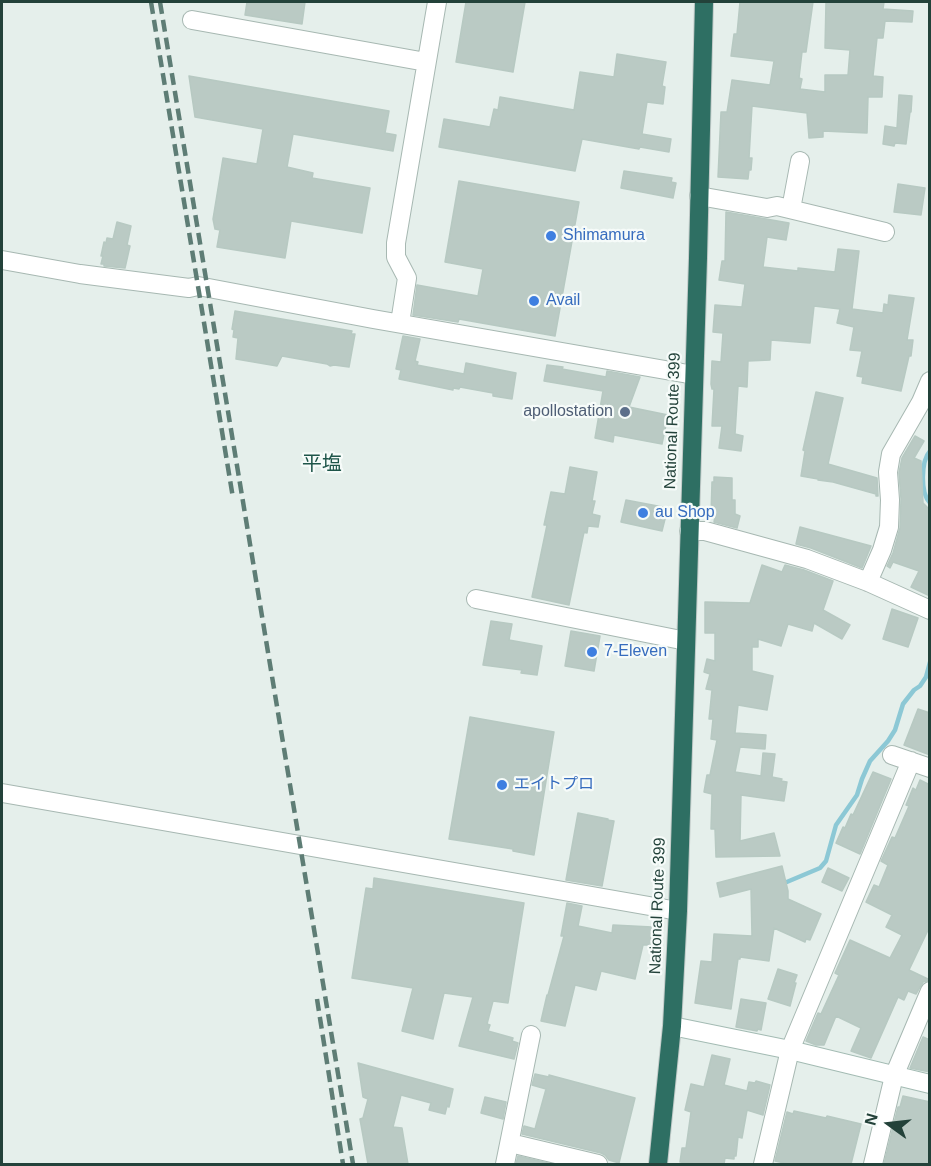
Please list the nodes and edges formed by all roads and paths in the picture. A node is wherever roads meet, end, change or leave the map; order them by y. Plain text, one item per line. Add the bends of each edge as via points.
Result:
1 (437, 2) edge
2 (704, 2) edge
3 (192, 20) dead end
4 (426, 62) junction
5 (800, 161) dead end
6 (699, 196) junction
7 (791, 209) junction
8 (885, 232) dead end
9 (2, 260) edge
10 (400, 323) junction
11 (694, 375) junction
12 (930, 381) edge
13 (689, 531) junction
14 (868, 582) junction
15 (476, 599) dead end
16 (930, 610) edge
17 (686, 641) junction
18 (892, 754) dead end
19 (911, 761) junction
20 (930, 768) edge
21 (2, 793) edge
22 (678, 911) junction
23 (930, 991) edge
24 (672, 1026) junction
25 (531, 1035) dead end
26 (790, 1050) junction
27 (894, 1076) junction
28 (930, 1084) edge
29 (510, 1143) junction
30 (505, 1164) edge
31 (598, 1164) edge
32 (658, 1164) edge
33 (763, 1164) edge
34 (873, 1164) edge

1 - 4 street
2 - 6 highway, National Route 399
3 - 4 street
4 - 10 street via 396,243 396,257 407,278
5 - 7 street
6 - 7 street
6 - 11 highway, National Route 399
7 - 8 street
9 - 10 street via 90,276 198,286
10 - 11 street
11 - 13 highway, National Route 399
12 - 14 street via 891,454 889,527
13 - 14 street via 705,531 790,554
13 - 17 highway, National Route 399
14 - 16 street
15 - 17 street
17 - 22 highway, National Route 399
18 - 19 street
19 - 20 street
19 - 26 street
21 - 22 street
22 - 24 highway, National Route 399
23 - 27 street
24 - 26 street
24 - 32 highway, National Route 399
25 - 29 street
26 - 27 street
26 - 33 street
27 - 28 street
27 - 34 street
29 - 30 street
29 - 31 street

